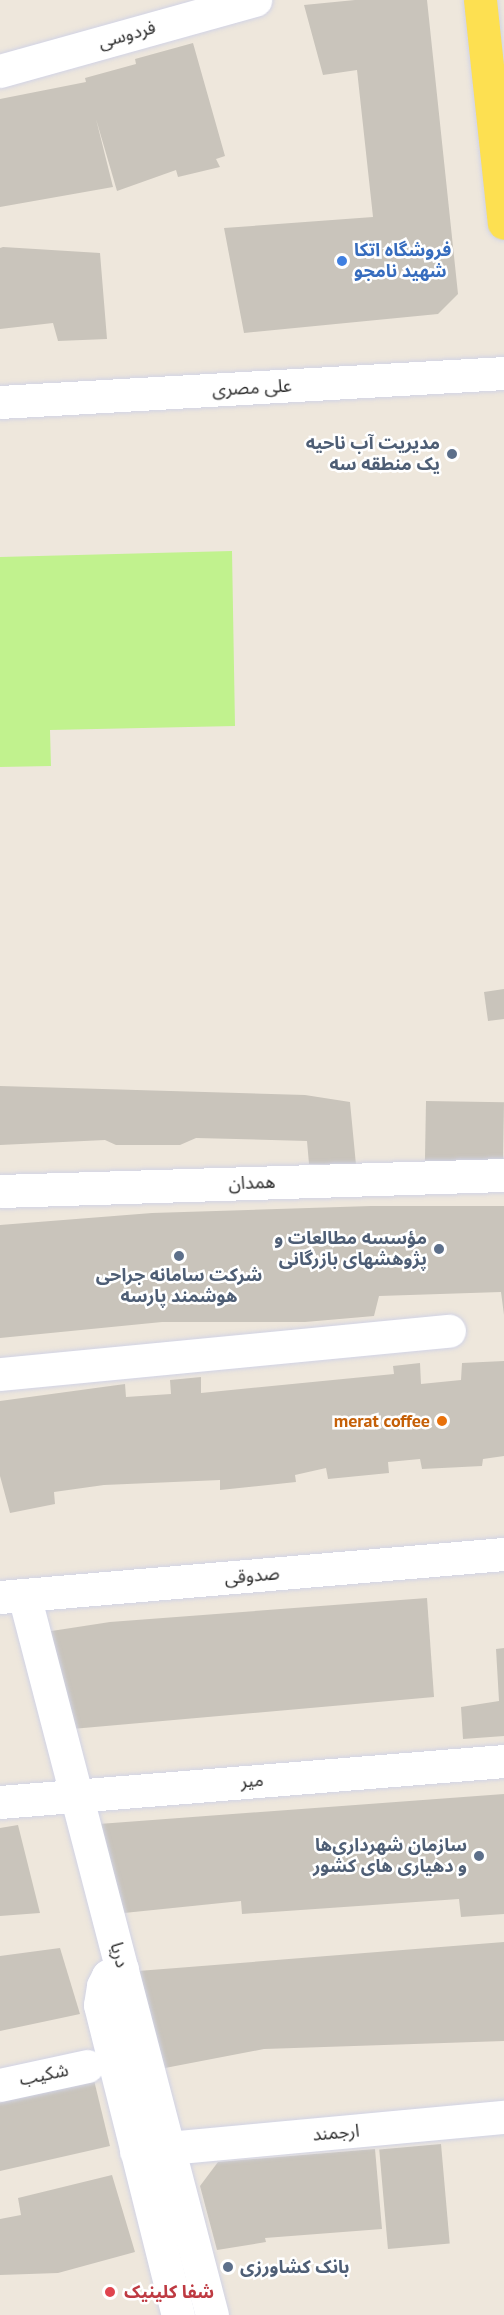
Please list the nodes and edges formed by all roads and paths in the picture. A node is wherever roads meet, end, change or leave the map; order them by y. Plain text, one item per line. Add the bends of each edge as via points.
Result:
1 (255, 0) edge
2 (480, 0) edge
3 (0, 71) edge
4 (504, 223) edge
5 (504, 373) edge
6 (0, 402) edge
7 (504, 1175) edge
8 (0, 1191) edge
9 (449, 1331) dead end
10 (0, 1374) edge
11 (504, 1554) edge
12 (12, 1596) edge
13 (504, 1761) edge
14 (76, 1796) junction
15 (0, 1802) edge
16 (87, 2066) dead end
17 (0, 2085) edge
18 (504, 2117) edge
19 (152, 2150) junction
20 (178, 2315) edge
21 (212, 2315) edge

1 - 3 street, فردوسی
2 - 4 main road
5 - 6 street, علی مصری
7 - 8 street, همدان
9 - 10 street
11 - 12 street, صدوقی
12 - 14 street, دریا
13 - 14 street, میر
14 - 15 street, میر
14 - 19 street, دریا via 122,1969
16 - 17 street, شکیب
18 - 19 street, ارجمند
19 - 20 street
19 - 21 street, دریا

